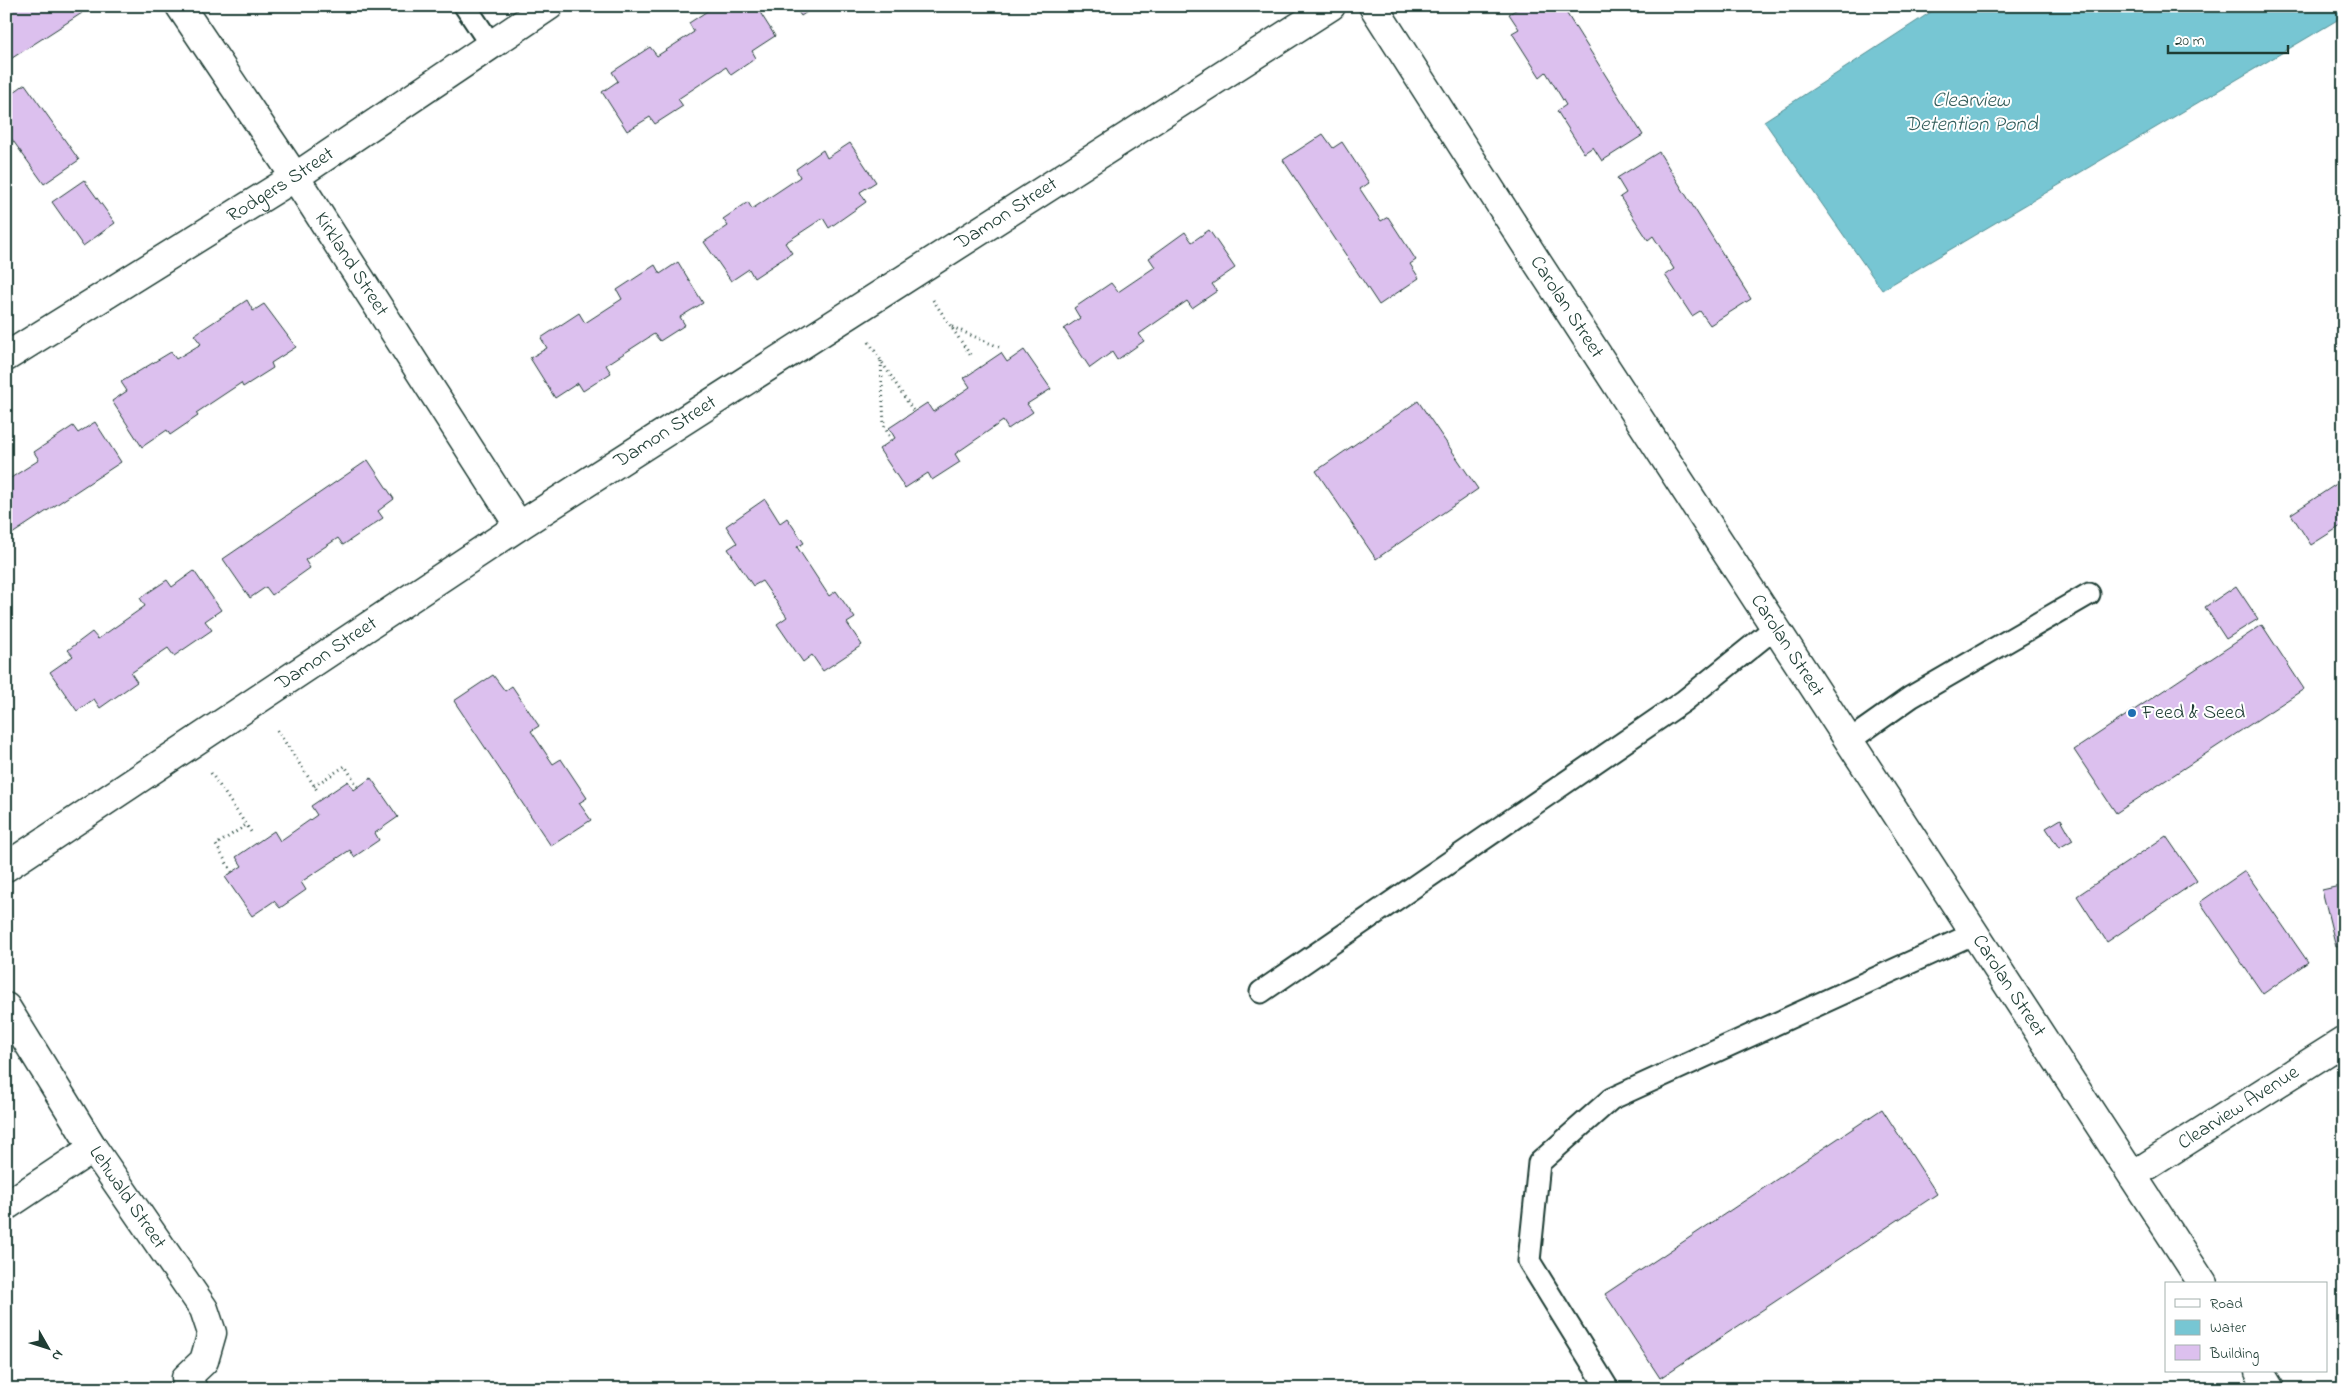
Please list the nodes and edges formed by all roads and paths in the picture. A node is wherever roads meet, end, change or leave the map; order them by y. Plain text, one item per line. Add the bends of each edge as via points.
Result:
1 (180, 6) edge
2 (465, 6) edge
3 (549, 6) edge
4 (1331, 6) edge
5 (1373, 6) edge
6 (491, 46) junction
7 (295, 177) junction
8 (915, 273) junction
9 (851, 314) junction
10 (951, 327) junction
11 (1001, 348) dead end
12 (971, 356) dead end
13 (6, 357) edge
14 (881, 361) junction
15 (914, 412) dead end
16 (891, 440) dead end
17 (519, 526) junction
18 (2089, 594) dead end
19 (1776, 627) junction
20 (257, 700) junction
21 (1850, 740) junction
22 (191, 744) junction
23 (314, 786) junction
24 (358, 787) dead end
25 (317, 790) dead end
26 (246, 825) junction
27 (251, 832) dead end
28 (6, 867) edge
29 (232, 872) dead end
30 (1975, 933) junction
31 (1261, 992) dead end
32 (6, 1007) edge
33 (2344, 1041) edge
34 (93, 1148) junction
35 (2133, 1174) junction
36 (6, 1206) edge
37 (2202, 1282) edge
38 (2260, 1372) edge
39 (183, 1385) edge
40 (1608, 1389) edge
41 (2270, 1389) edge

1 - 7 street, Kirkland Street
2 - 6 lane
3 - 6 street, Rodgers Street
4 - 8 street, Damon Street
5 - 19 street, Carolan Street
6 - 7 street, Rodgers Street
7 - 13 street, Rodgers Street
7 - 17 street, Kirkland Street
8 - 9 street, Damon Street
8 - 10 path
9 - 14 path
9 - 17 street, Damon Street
10 - 11 path
10 - 12 path
14 - 15 path
14 - 16 path via 884,425
17 - 20 street, Damon Street
18 - 21 lane via 1911,697
19 - 21 street, Carolan Street
19 - 31 lane via 1684,701
20 - 22 street, Damon Street
20 - 23 path
21 - 30 street, Carolan Street
22 - 26 path
22 - 28 street, Damon Street
23 - 24 path via 345,766
23 - 25 path
26 - 27 path
26 - 29 path via 216,845
30 - 35 street, Carolan Street
30 - 40 lane via 1611,1099 1538,1163 1529,1261
32 - 34 street, Lehwald Street
33 - 35 street, Clearview Avenue
34 - 36 street
34 - 39 street, Lehwald Street via 204,1309 212,1332 204,1362
35 - 37 street, Carolan Street
38 - 41 street

